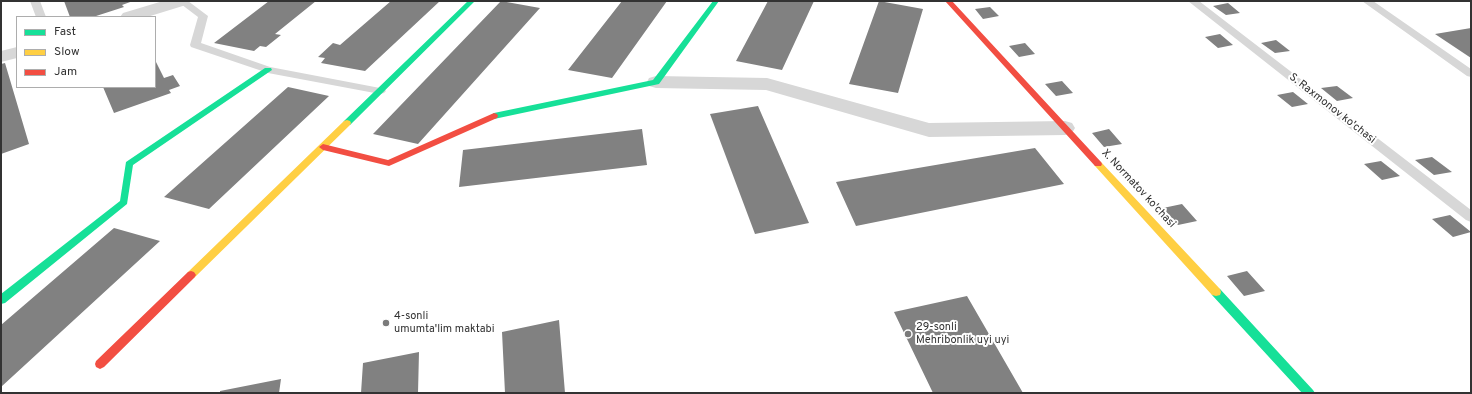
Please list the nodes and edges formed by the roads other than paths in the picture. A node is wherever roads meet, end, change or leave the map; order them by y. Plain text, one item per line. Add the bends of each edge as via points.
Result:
1 (35, 1) edge
2 (181, 1) edge
3 (472, 1) edge
4 (716, 1) edge
5 (948, 1) edge
6 (1193, 1) edge
7 (1367, 1) edge
8 (41, 16) edge
9 (132, 16) edge
10 (16, 52) edge
11 (1, 57) edge
12 (268, 70) junction
13 (1471, 74) edge
14 (656, 82) junction
15 (380, 91) junction
16 (1065, 128) junction
17 (323, 147) junction
18 (1471, 217) edge
19 (1, 300) edge
20 (100, 364) dead end
21 (1309, 393) edge

1 - 8 lane
2 - 9 street
2 - 12 lane via 203,16 195,45
3 - 15 street
4 - 14 street
5 - 16 street, X. Normatov ko'chasi
6 - 18 lane, S. Raxmonov ko'chasi
7 - 13 lane
10 - 11 street
12 - 15 lane
12 - 19 street via 130,164 124,202
14 - 16 street via 767,84 930,130
14 - 17 street via 490,117 389,163
15 - 17 street
16 - 21 street, X. Normatov ko'chasi
17 - 20 street

